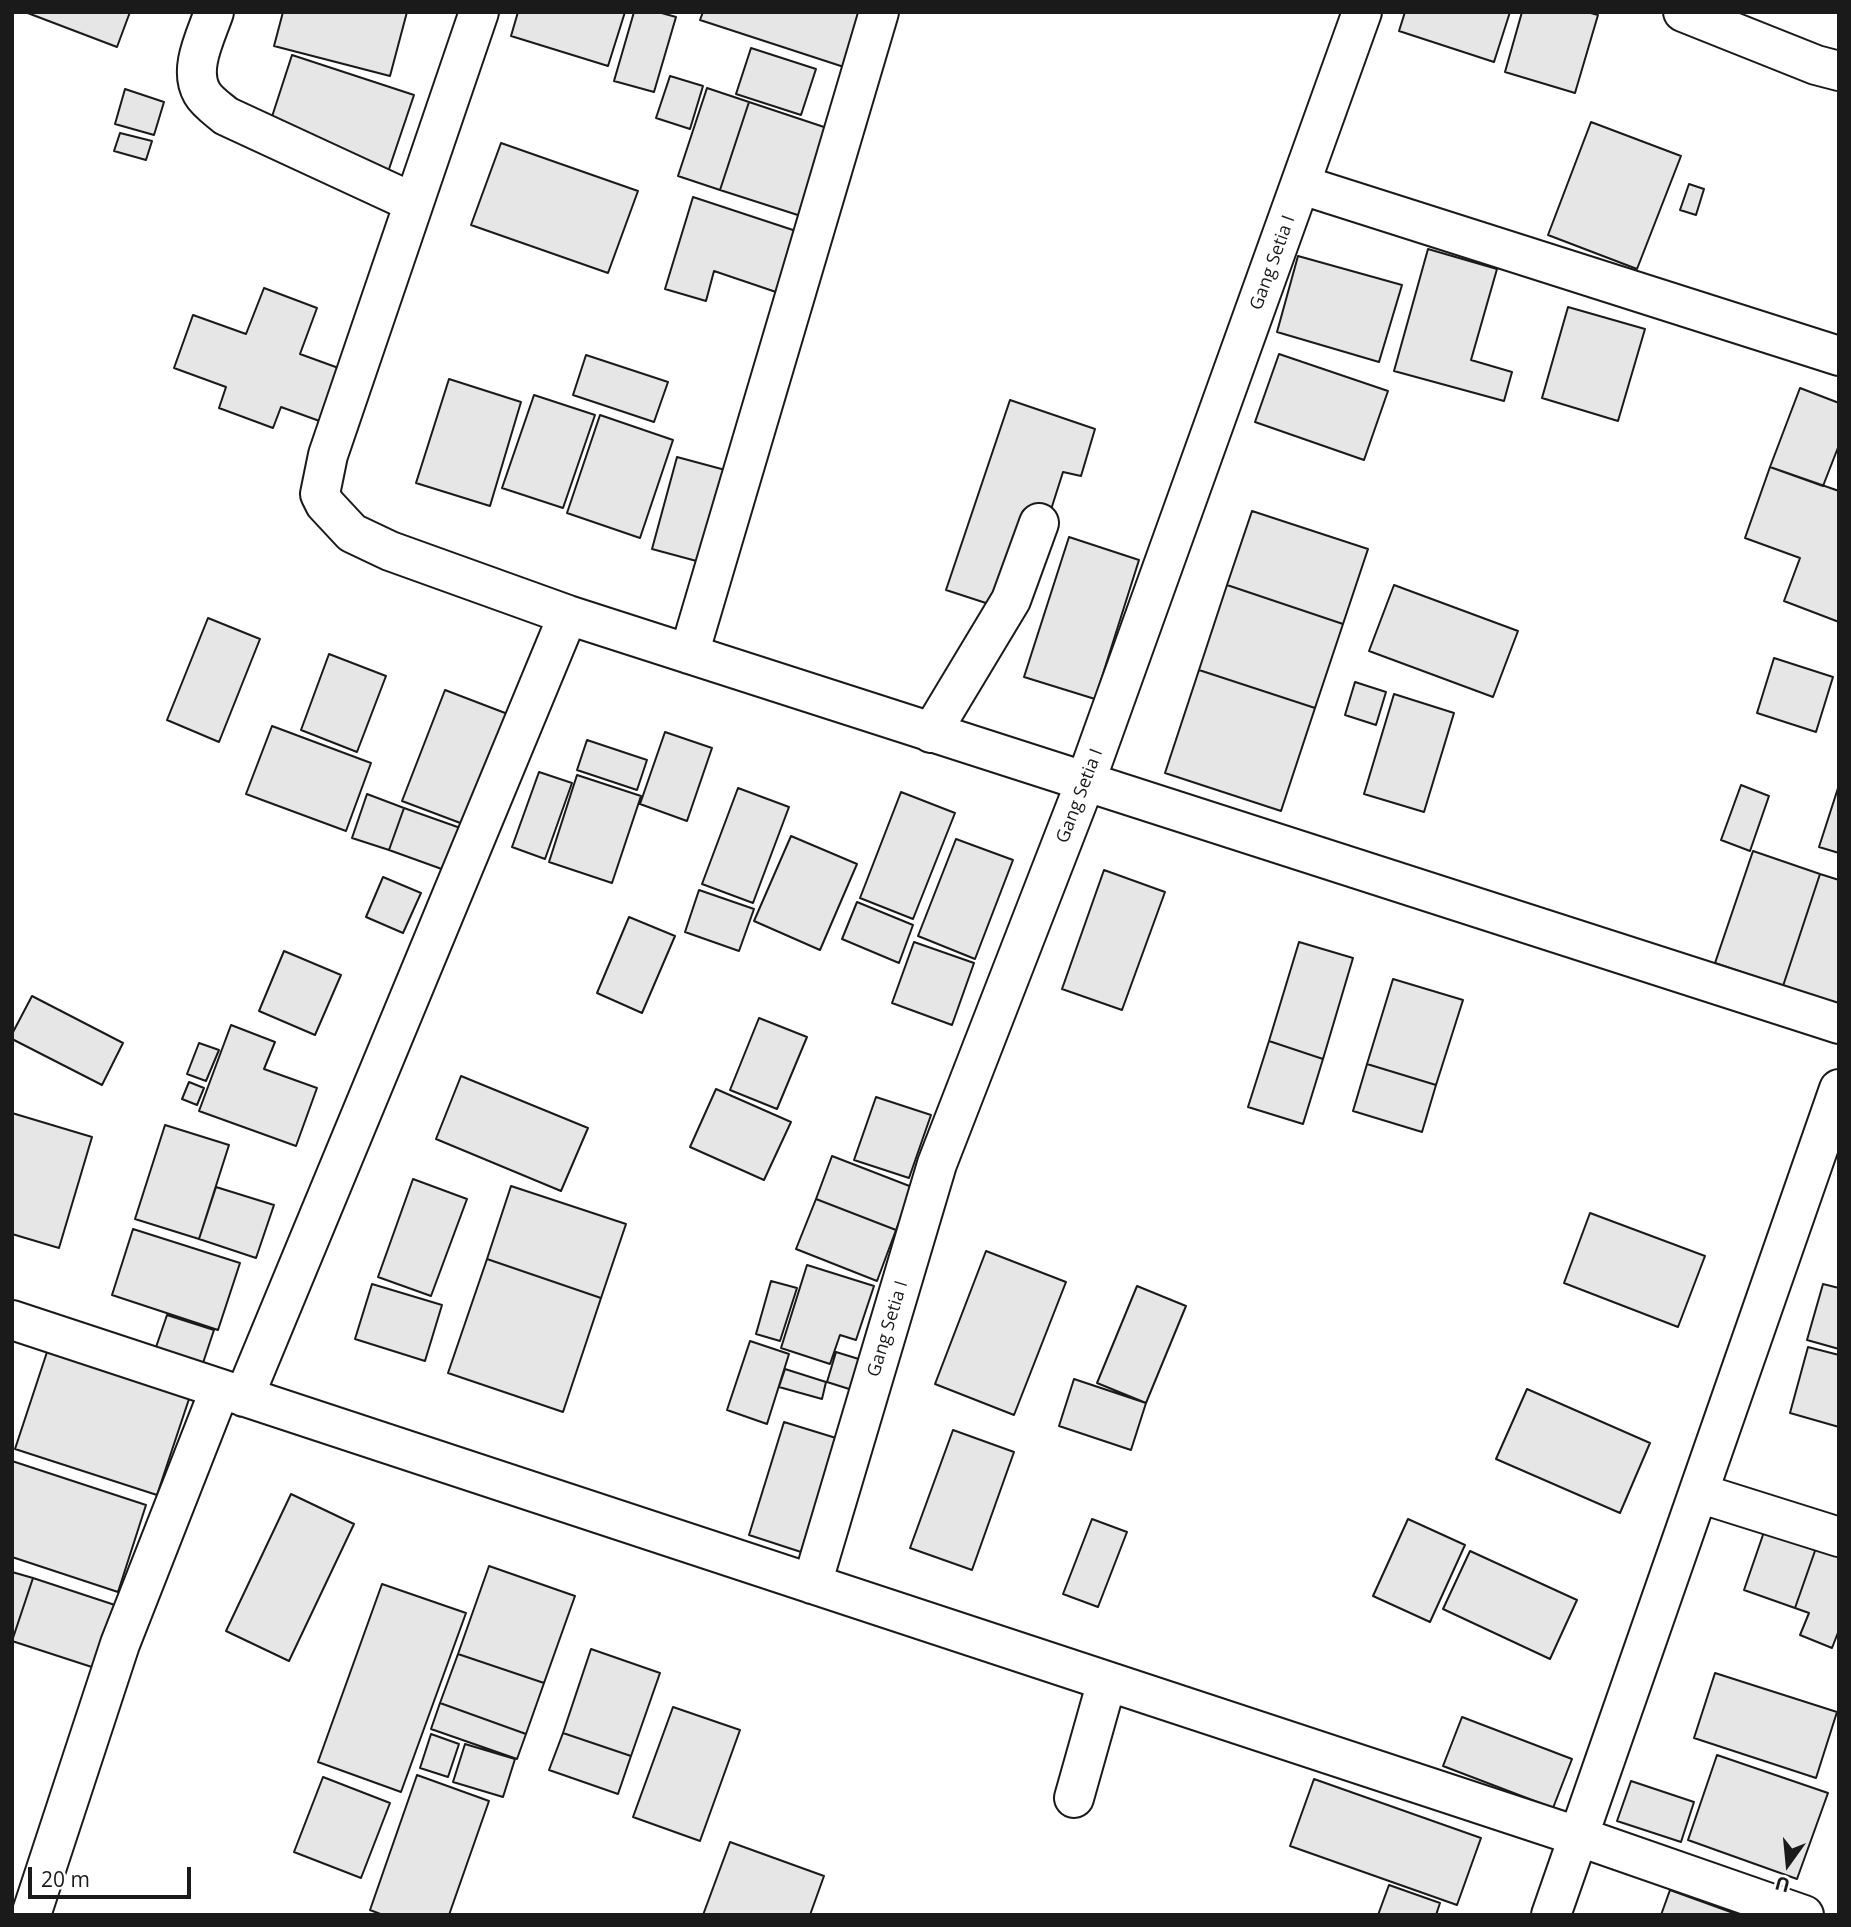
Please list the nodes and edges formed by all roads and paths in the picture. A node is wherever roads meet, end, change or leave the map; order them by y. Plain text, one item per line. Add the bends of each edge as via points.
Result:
1 (214, 12) edge
2 (479, 12) edge
3 (878, 12) edge
4 (1362, 12) edge
5 (1684, 12) edge
6 (1839, 71) edge
7 (1301, 185) junction
8 (414, 203) junction
9 (1839, 356) edge
10 (1039, 523) dead end
11 (568, 615) junction
12 (690, 654) junction
13 (931, 733) junction
14 (1085, 783) junction
15 (1839, 1024) edge
16 (1839, 1089) edge
17 (12, 1320) edge
18 (232, 1393) junction
19 (1699, 1493) junction
20 (1839, 1537) edge
21 (812, 1584) junction
22 (1107, 1681) junction
23 (1074, 1798) dead end
24 (1580, 1837) junction
25 (31, 1915) edge
26 (1552, 1915) edge
27 (1804, 1915) edge

1 - 8 street via 198,59 197,81 203,96 226,116
2 - 8 street
3 - 12 street
4 - 7 street, Gang Setia I
5 - 6 street
7 - 9 street
7 - 14 street, Gang Setia I
8 - 11 street via 328,455 320,495 352,533
10 - 13 street via 1011,600
11 - 12 street
11 - 18 street
12 - 13 street
13 - 14 street
14 - 15 street
14 - 21 street, Gang Setia I via 937,1164
16 - 19 street
17 - 18 street
18 - 21 street
18 - 25 street via 120,1644
19 - 20 street
19 - 24 street
21 - 22 street
22 - 23 street
22 - 24 street
24 - 26 street
24 - 27 street

